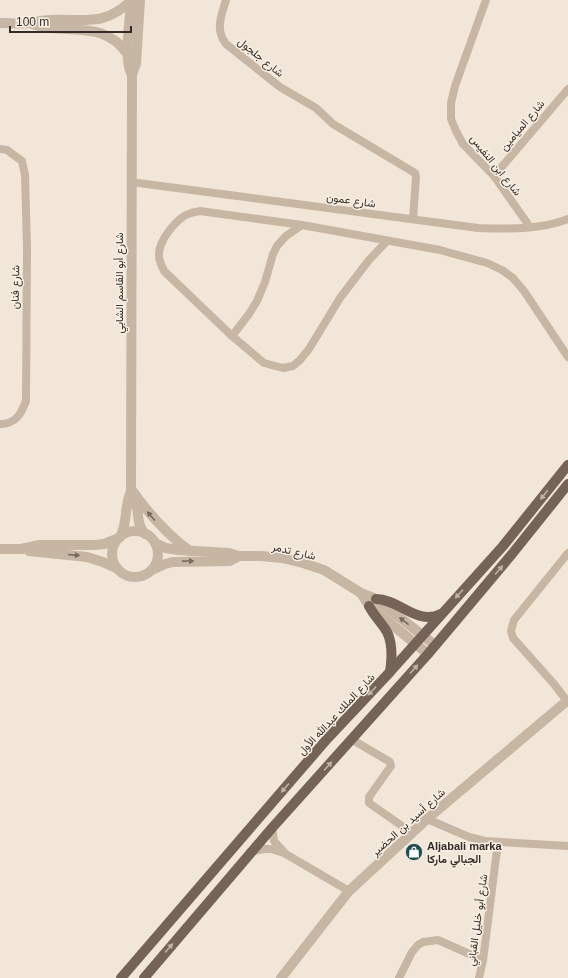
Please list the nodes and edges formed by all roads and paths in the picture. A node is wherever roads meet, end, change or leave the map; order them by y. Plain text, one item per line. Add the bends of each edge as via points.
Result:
1 (132, 0) edge
2 (140, 0) edge
3 (226, 0) edge
4 (486, 0) edge
5 (0, 22) edge
6 (30, 23) junction
7 (128, 55) junction
8 (132, 74) junction
9 (567, 93) edge
10 (0, 149) edge
11 (494, 176) junction
12 (131, 182) junction
13 (413, 219) junction
14 (568, 219) edge
15 (302, 225) junction
16 (530, 227) junction
17 (387, 241) junction
18 (232, 336) junction
19 (568, 356) edge
20 (0, 424) edge
21 (568, 465) edge
22 (568, 484) edge
23 (131, 490) junction
24 (145, 534) junction
25 (120, 537) junction
26 (155, 543) junction
27 (0, 549) edge
28 (22, 549) junction
29 (190, 551) junction
30 (568, 553) edge
31 (239, 556) junction
32 (118, 569) junction
33 (150, 571) junction
34 (373, 602) junction
35 (443, 613) junction
36 (423, 635) junction
37 (415, 643) junction
38 (435, 645) junction
39 (428, 654) junction
40 (389, 673) junction
41 (568, 700) edge
42 (351, 739) junction
43 (427, 819) junction
44 (272, 828) junction
45 (412, 833) junction
46 (498, 842) junction
47 (568, 846) edge
48 (250, 852) junction
49 (284, 853) junction
50 (349, 891) junction
51 (168, 922) junction
52 (181, 934) junction
53 (483, 960) junction
54 (121, 978) edge
55 (144, 978) edge
56 (281, 978) edge
57 (399, 978) edge
58 (479, 978) edge

1 - 6 street via 117,12 100,19
1 - 7 street, شارع أبو القاسم الشابي
2 - 8 street, شارع أبو القاسم الشابي via 136,64
3 - 13 street, شارع جلجول via 219,25 226,44 280,87 316,108 333,124 413,171 416,177
4 - 11 street, شارع ابن النفيس via 455,86 451,119 463,144
5 - 6 street
6 - 7 street via 51,29 100,32 116,40
7 - 8 street, شارع أبو القاسم الشابي
8 - 12 street, شارع أبو القاسم الشابي
9 - 11 street, شارع الميامين
10 - 20 street, شارع فنان via 7,150 22,161 25,175 27,255 26,401 18,418 13,422
11 - 16 street, شارع ابن النفيس
12 - 13 street, شارع عمون
12 - 23 street, شارع أبو القاسم الشابي
13 - 16 street, شارع عمون via 478,228
14 - 16 street, شارع عمون
15 - 17 street
15 - 18 street via 277,246 257,301
15 - 18 street via 200,211 190,213 181,219 161,244 159,255 164,271
17 - 18 street via 340,298 309,349 293,366 282,368 264,363
17 - 19 street via 440,250 487,263 502,270 524,291
21 -> 35 main road, شارع الملك عبدالله الأول via 503,546
38 -> 22 main road
23 - 24 street, شارع أبو القاسم الشابي via 136,499 139,525
23 - 25 street, شارع أبو القاسم الشابي via 126,506 125,526
29 -> 23 street via 157,523
24 - 25 street via 132,532
24 - 26 street
25 - 28 street via 108,543 95,545 39,545
25 - 32 street via 112,550 112,557
26 - 29 street, شارع تدمر via 172,549
26 - 33 street via 158,556
27 - 28 street
28 -> 32 street via 87,557
29 - 31 street, شارع تدمر
30 - 41 street via 514,620 511,631 515,641
33 -> 31 street, شارع تدمر via 173,562 230,561
31 - 34 street, شارع تدمر via 282,558 304,563 324,570 361,593 371,596
32 - 33 street via 128,576 135,577
34 - 35 main road via 385,600 418,616 428,617
36 -> 34 street, شارع تدمر
34 - 37 street, شارع تدمر
34 - 40 main road via 389,637 392,659
35 - 36 main road, شارع الملك عبدالله الأول
36 - 37 main road, شارع الملك عبدالله الأول
36 - 38 street, شارع تدمر
37 - 39 street, شارع تدمر
37 - 40 main road, شارع الملك عبدالله الأول
38 - 39 main road
42 -> 39 main road
40 -> 51 main road, شارع الملك عبدالله الأول via 327,739
41 - 43 street, شارع أسيد بن الحضير
44 -> 42 main road
42 - 45 street via 390,762 391,766 369,797 369,802
43 - 45 street, شارع أسيد بن الحضير
43 - 46 street via 469,837
44 - 48 main road
44 - 49 street via 274,840
45 - 50 street, شارع أسيد بن الحضير
46 - 47 street
46 - 53 street, شارع أبو خليل القباني
48 - 49 street via 271,849
48 - 52 main road
49 - 50 street
50 - 56 street, شارع أسيد بن الحضير
51 - 52 main road
51 - 54 main road, شارع الملك عبدالله الأول
55 -> 52 main road
53 - 57 street via 438,940 423,942 412,952
53 - 58 street, شارع أبو خليل القباني

